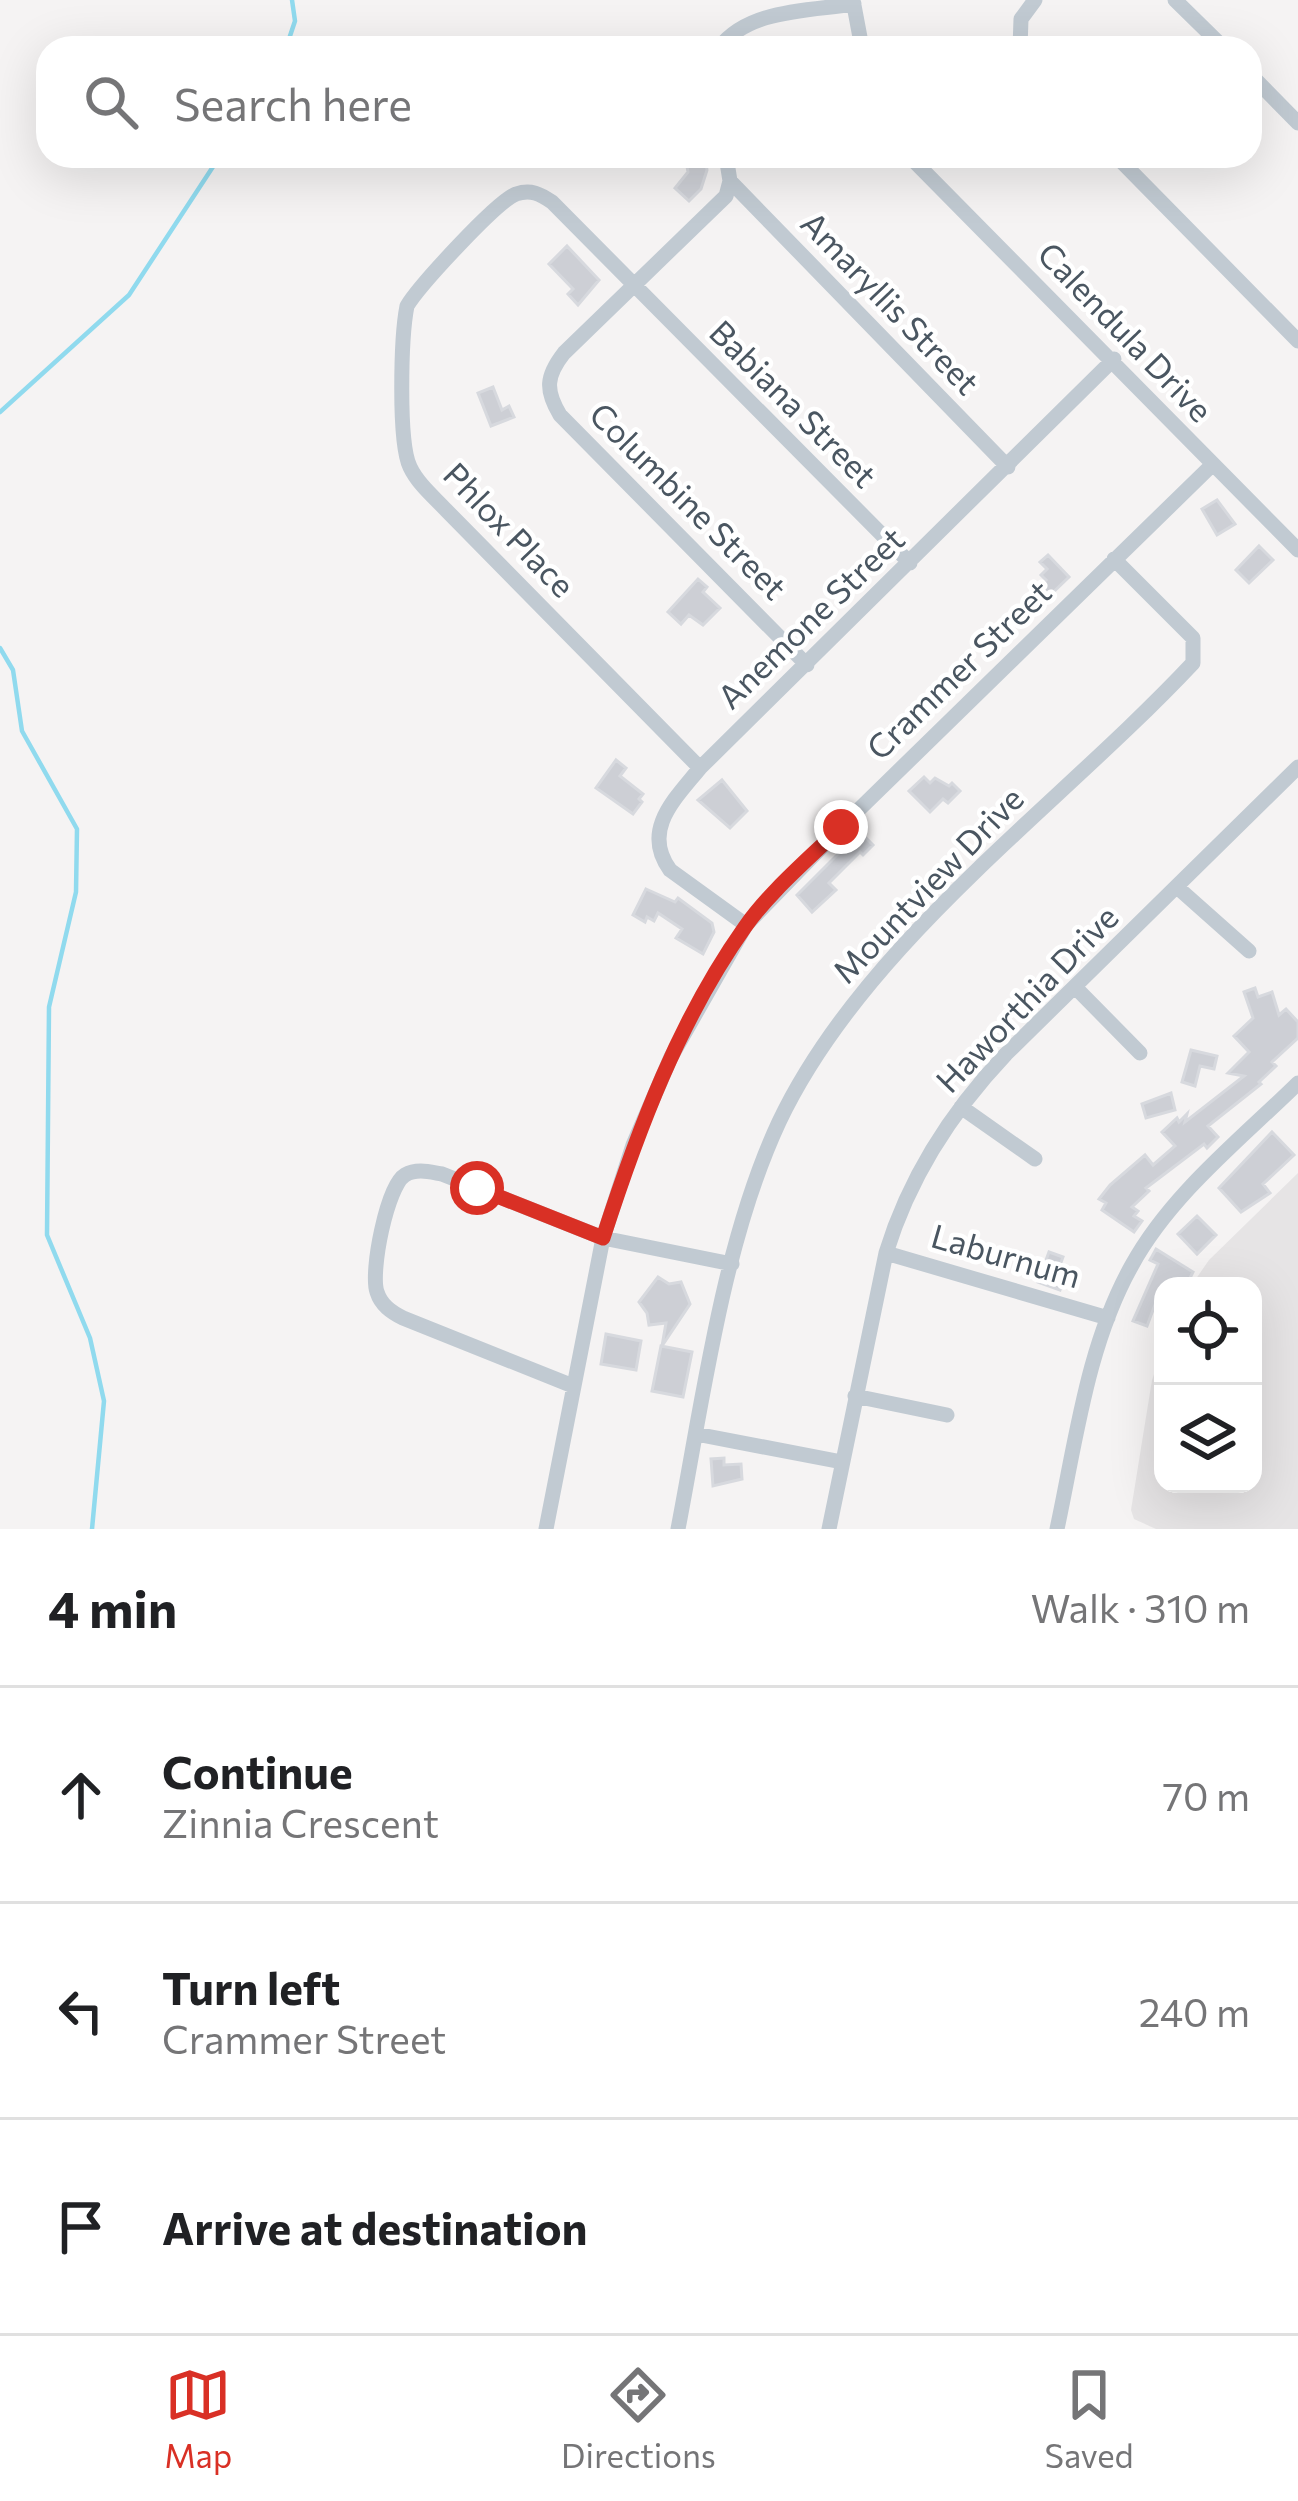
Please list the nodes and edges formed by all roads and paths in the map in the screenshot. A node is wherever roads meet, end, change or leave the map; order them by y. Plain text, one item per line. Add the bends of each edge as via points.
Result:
1 (1035, 0) edge
2 (1175, 0) edge
3 (854, 2) edge
4 (728, 36) edge
5 (860, 36) edge
6 (1020, 36) edge
7 (1211, 36) edge
8 (1262, 84) edge
9 (1294, 112) edge
10 (728, 168) edge
11 (921, 168) edge
12 (1128, 168) edge
13 (730, 181) junction
14 (634, 287) junction
15 (1298, 341) edge
16 (1114, 359) junction
17 (1212, 464) junction
18 (1008, 467) junction
19 (1298, 549) edge
20 (1114, 560) junction
21 (910, 563) junction
22 (807, 664) junction
23 (700, 768) junction
24 (1295, 778) edge
25 (1177, 887) junction
26 (746, 925) junction
27 (1249, 951) dead end
28 (1075, 987) junction
29 (1140, 1053) dead end
30 (1298, 1083) edge
31 (961, 1107) junction
32 (1035, 1159) dead end
33 (603, 1238) junction
34 (886, 1252) junction
35 (732, 1264) junction
36 (1108, 1318) junction
37 (573, 1386) junction
38 (855, 1396) junction
39 (947, 1415) dead end
40 (696, 1434) junction
41 (842, 1462) junction
42 (546, 1529) edge
43 (678, 1529) edge
44 (829, 1529) edge
45 (1057, 1529) edge

1 - 6 street
2 - 7 street
3 - 4 street via 747,23
3 - 5 street
8 - 9 street
10 - 13 street
11 - 16 street, Calendula Drive
12 - 15 street
13 - 14 street, Columbine Street via 718,205
13 - 18 street, Amaryllis Street
14 - 21 street, Babiana Street
14 - 22 street, Columbine Street via 564,353 548,396
14 - 23 street, Phlox Place via 553,202 537,192 512,195 407,306 404,451 415,477
16 - 17 street, Calendula Drive
16 - 18 street, Anemone Street
17 - 19 street, Calendula Drive
17 - 20 street, Crammer Street
18 - 21 street, Anemone Street
20 - 26 street, Crammer Street
20 - 35 street, Mountview Drive via 1193,638 1193,663 850,1008 780,1121
21 - 22 street, Anemone Street
22 - 23 street, Anemone Street
23 - 26 street, Anemone Street via 660,820 658,846 670,870
24 - 25 street, Haworthia Drive
25 - 27 street
25 - 28 street, Haworthia Drive
26 - 33 street, Crammer Street via 671,1057
28 - 29 street
28 - 31 street, Haworthia Drive
30 - 36 street via 1158,1226
31 - 32 street
31 - 34 street, Haworthia Drive via 913,1185
33 - 35 street
33 - 37 street, Crammer Street
33 - 37 street via 442,1174 405,1175 389,1200 375,1281 390,1311
34 - 36 street, Laburnum
34 - 38 street, Haworthia Drive
35 - 40 street, Mountview Drive
36 - 45 street
37 - 42 street, Crammer Street
38 - 39 street
38 - 41 street, Haworthia Drive
40 - 41 street
40 - 43 street, Mountview Drive
41 - 44 street, Haworthia Drive

